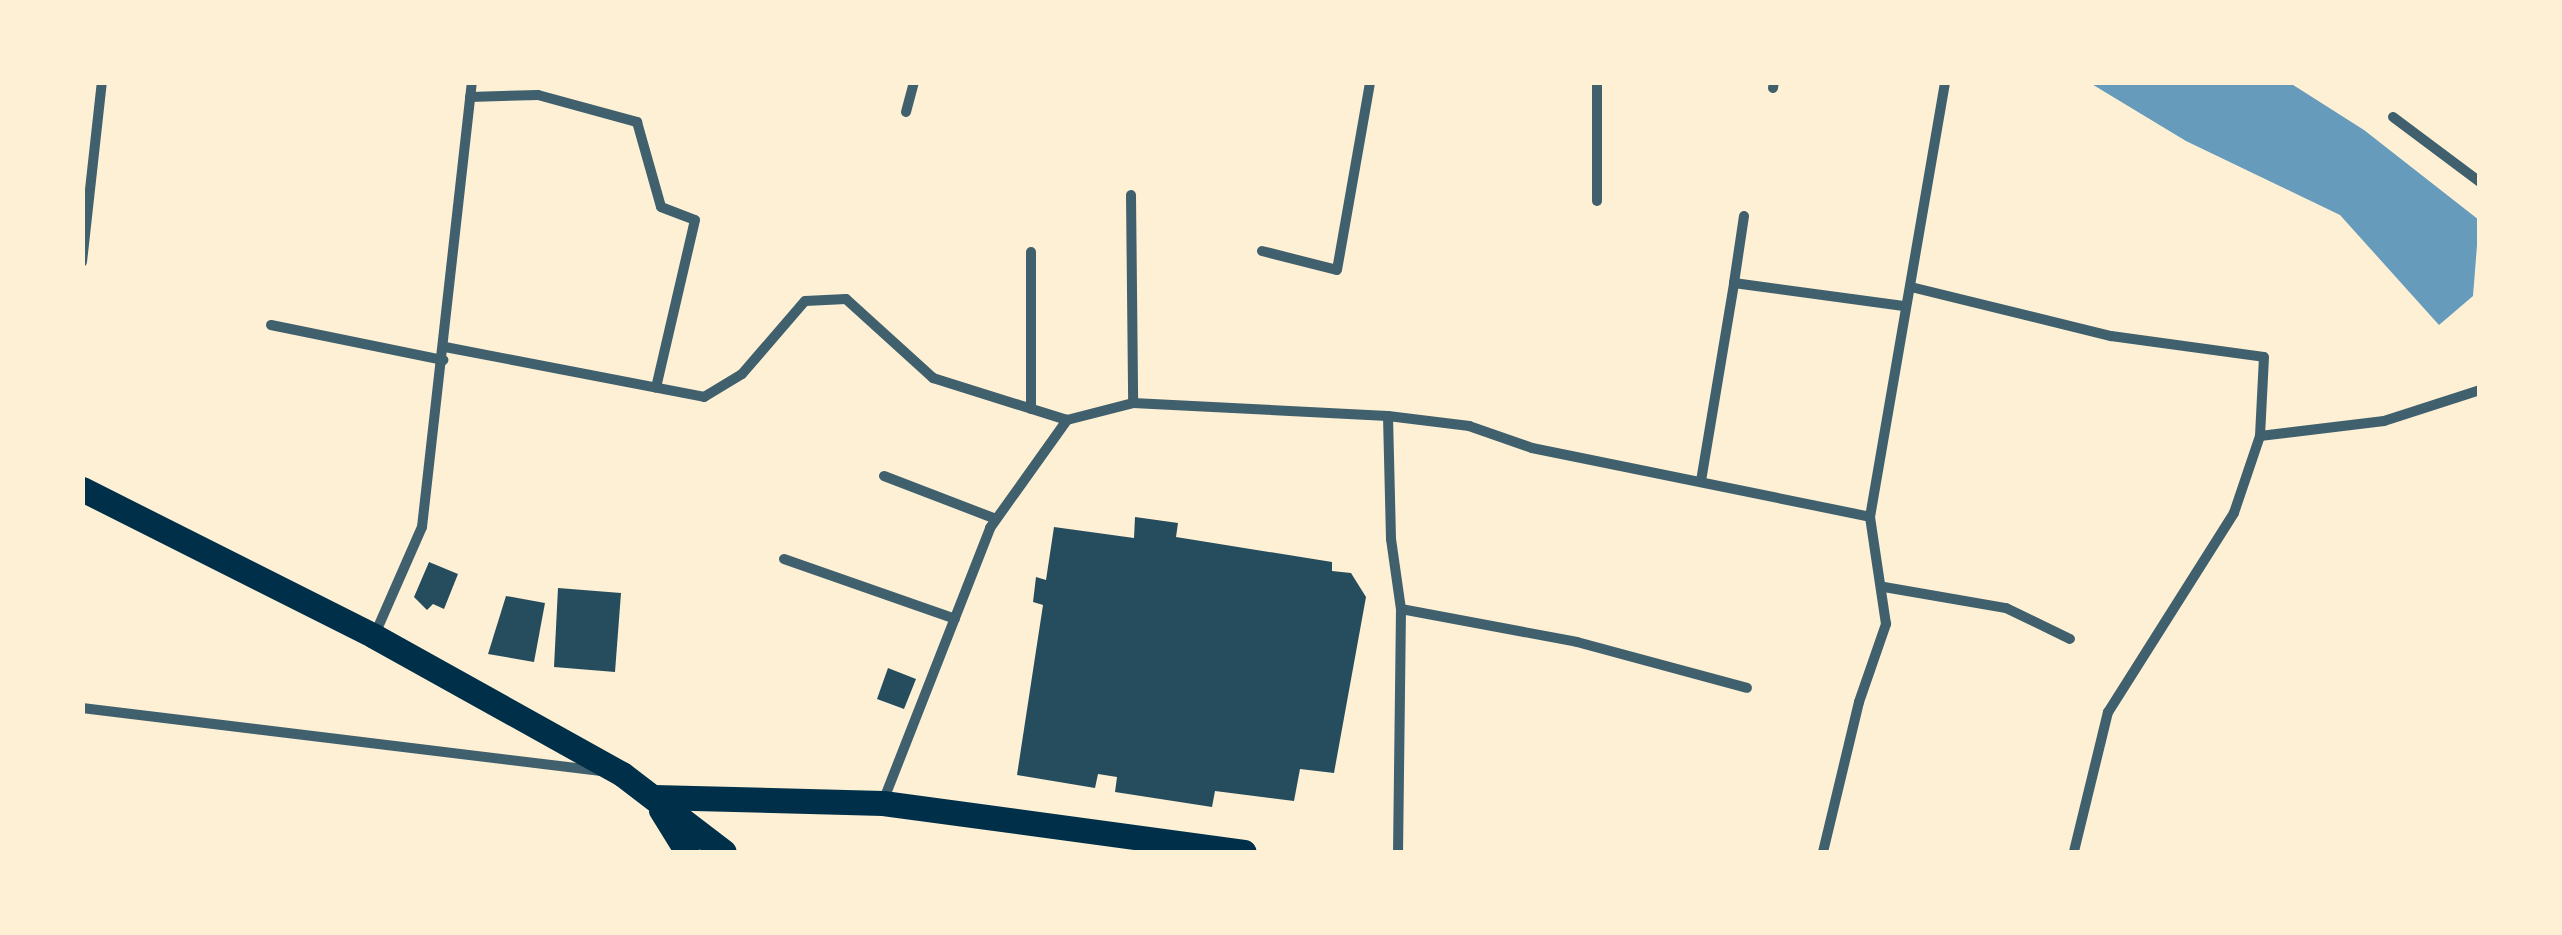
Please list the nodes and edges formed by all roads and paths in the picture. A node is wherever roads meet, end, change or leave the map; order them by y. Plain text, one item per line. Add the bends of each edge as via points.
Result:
1 (102, 82) edge
2 (472, 82) edge
3 (914, 82) edge
4 (1370, 82) edge
5 (1597, 82) edge
6 (1945, 82) edge
7 (470, 97) junction
8 (906, 112) dead end
9 (2393, 118) dead end
10 (2480, 182) edge
11 (1131, 195) dead end
12 (1597, 201) dead end
13 (1744, 216) dead end
14 (1262, 251) dead end
15 (1031, 252) dead end
16 (82, 262) edge
17 (1734, 284) junction
18 (1911, 287) junction
19 (1905, 306) junction
20 (271, 325) dead end
21 (445, 347) junction
22 (443, 360) junction
23 (656, 388) junction
24 (2480, 390) edge
25 (1133, 403) junction
26 (1031, 408) junction
27 (1388, 416) junction
28 (1067, 420) junction
29 (2260, 436) junction
30 (884, 476) dead end
31 (1701, 481) junction
32 (82, 488) edge
33 (1870, 517) junction
34 (996, 519) junction
35 (784, 560) dead end
36 (1884, 586) junction
37 (1402, 609) junction
38 (955, 619) junction
39 (374, 636) junction
40 (2070, 639) dead end
41 (1747, 688) dead end
42 (82, 708) edge
43 (622, 774) junction
44 (654, 797) junction
45 (883, 803) junction
46 (686, 852) edge
47 (724, 852) edge
48 (1244, 852) edge
49 (1398, 852) edge
50 (1822, 852) edge
51 (2074, 852) edge

1 - 16 street
2 - 7 street
3 - 8 street
4 - 14 street via 1338,270
5 - 12 street
6 - 18 street
7 - 21 street
7 - 23 street via 538,95 638,122 660,207 696,220
9 - 10 street
11 - 25 street
13 - 17 street
15 - 26 street
17 - 19 street
17 - 31 street
18 - 19 street
18 - 29 street via 2110,336 2264,356
19 - 33 street
20 - 22 street
21 - 22 street
21 - 23 street
22 - 39 street via 422,527
23 - 26 street via 704,398 742,374 804,301 846,299 933,378
24 - 29 street via 2384,421
25 - 27 street
25 - 28 street
26 - 28 street
27 - 31 street via 1469,426 1532,448
27 - 37 street via 1391,540
28 - 34 street
29 - 51 street via 2234,514 2108,712
30 - 34 street
31 - 33 street
32 - 39 main road
33 - 36 street
34 - 38 street
35 - 38 street
36 - 40 street via 2006,608
36 - 50 street via 1886,624
37 - 41 street via 1578,642
37 - 49 street
38 - 45 street
39 - 43 main road
42 - 43 street
43 - 44 main road
44 - 45 main road
44 - 46 main road
44 - 47 main road
45 - 48 main road

